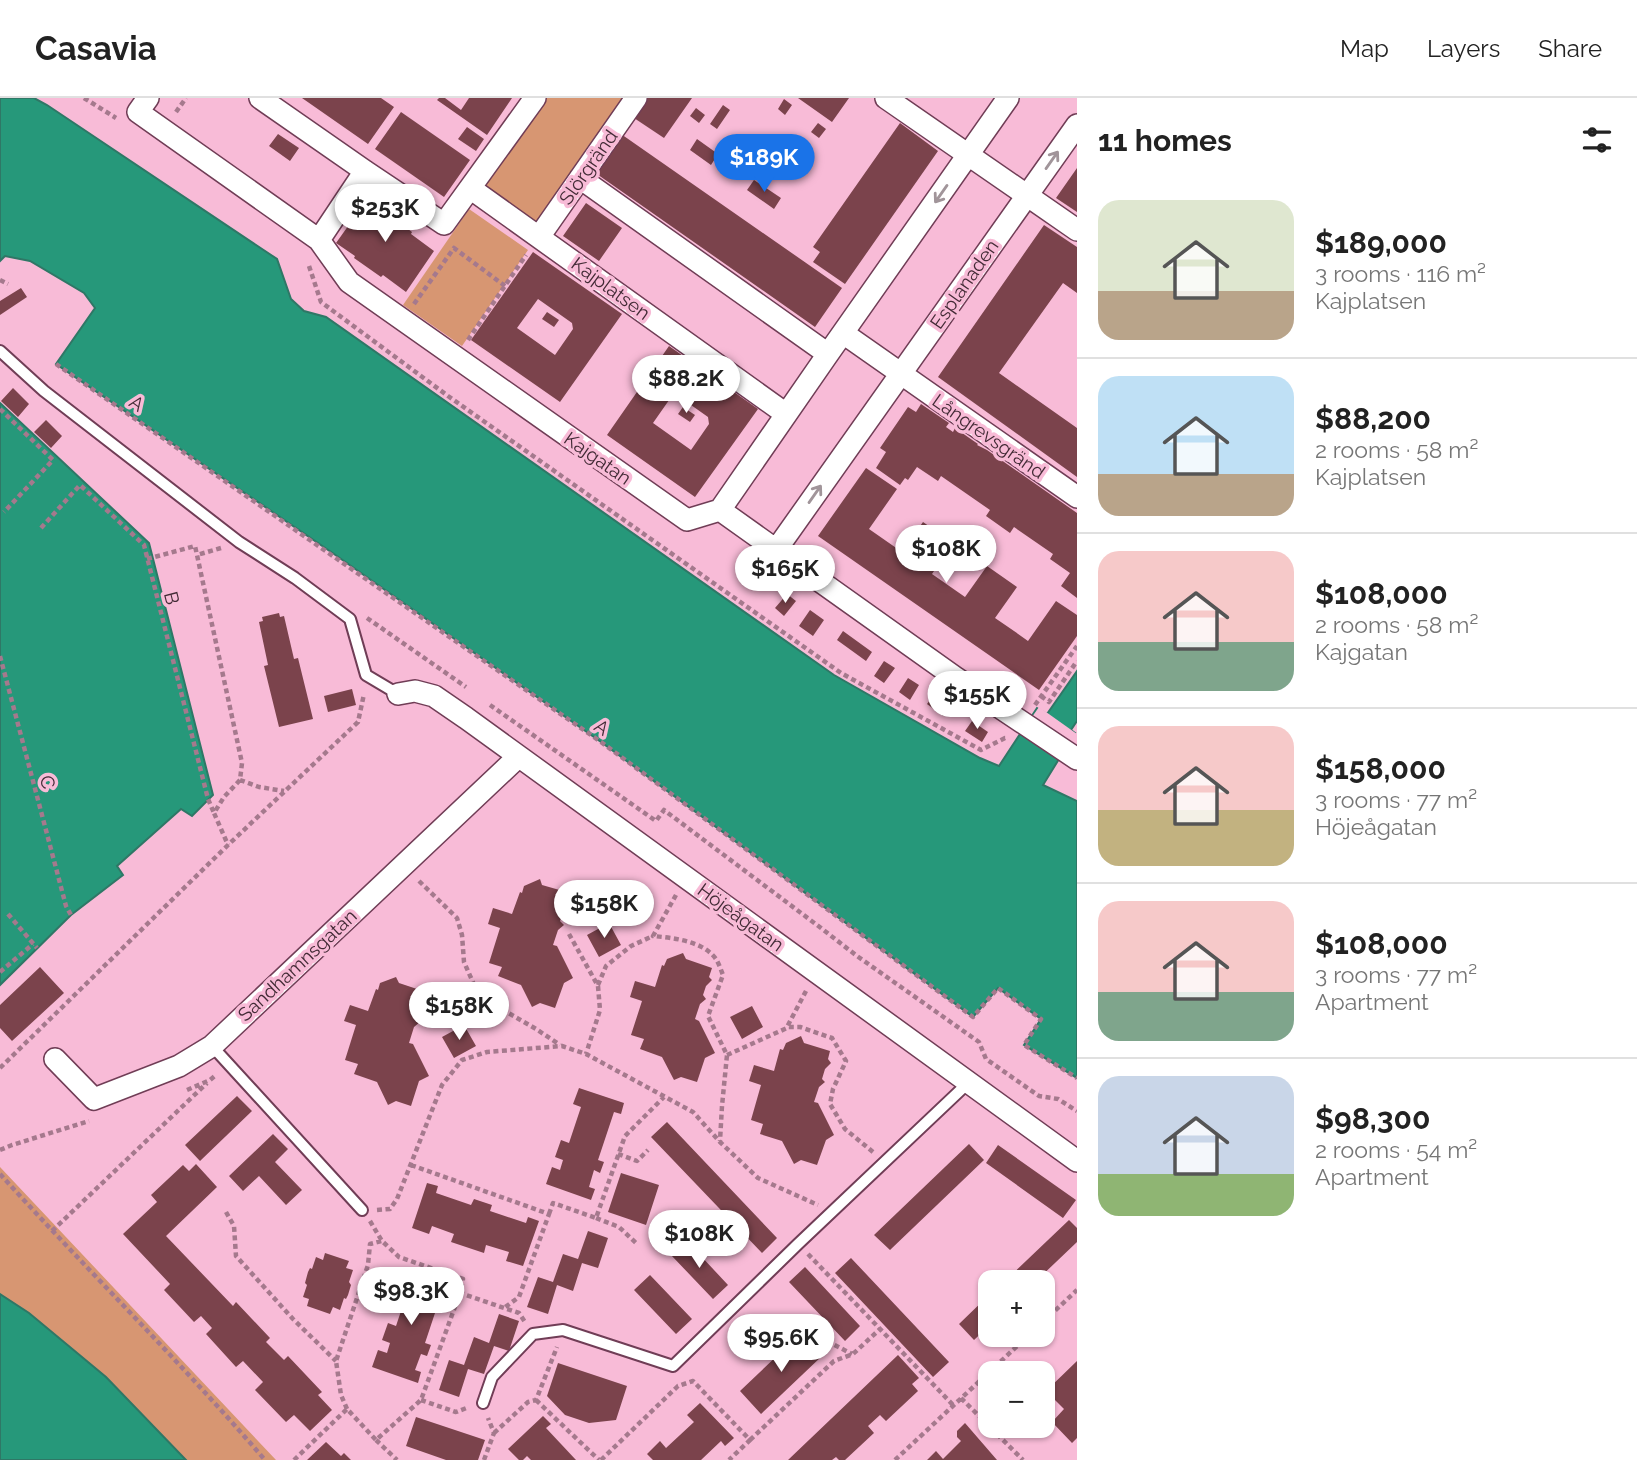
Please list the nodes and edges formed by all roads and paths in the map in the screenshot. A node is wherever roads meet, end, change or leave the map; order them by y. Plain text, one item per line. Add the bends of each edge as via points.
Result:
1 (84, 98) edge
2 (260, 98) edge
3 (535, 98) edge
4 (636, 98) edge
5 (886, 98) edge
6 (1008, 98) edge
7 (143, 105) edge
8 (117, 119) dead end
9 (1077, 125) edge
10 (968, 156) junction
11 (365, 171) junction
12 (580, 178) junction
13 (470, 188) junction
14 (1027, 195) junction
15 (1077, 230) edge
16 (539, 237) junction
17 (319, 240) junction
18 (306, 257) dead end
19 (0, 280) edge
20 (8, 284) dead end
21 (505, 286) junction
22 (402, 321) junction
23 (842, 333) junction
24 (0, 351) edge
25 (828, 354) junction
26 (455, 358) junction
27 (56, 364) dead end
28 (900, 374) junction
29 (0, 410) edge
30 (786, 414) junction
31 (1077, 498) edge
32 (720, 510) junction
33 (4, 512) dead end
34 (41, 528) dead end
35 (239, 542) junction
36 (776, 550) junction
37 (197, 555) junction
38 (147, 559) junction
39 (357, 611) dead end
40 (1077, 646) edge
41 (0, 656) edge
42 (1077, 661) edge
43 (366, 676) junction
44 (468, 689) dead end
45 (398, 694) joint
46 (1041, 696) junction
47 (490, 705) dead end
48 (1024, 725) junction
49 (1072, 756) edge
50 (518, 757) junction
51 (240, 780) junction
52 (284, 791) junction
53 (214, 813) junction
54 (228, 845) junction
55 (419, 881) dead end
56 (678, 891) dead end
57 (8, 915) dead end
58 (71, 915) dead end
59 (569, 934) dead end
60 (653, 936) junction
61 (0, 972) edge
62 (808, 985) dead end
63 (598, 986) junction
64 (787, 1027) junction
65 (212, 1046) junction
66 (562, 1046) junction
67 (586, 1054) junction
68 (727, 1055) junction
69 (55, 1059) dead end
70 (0, 1068) edge
71 (1077, 1078) edge
72 (210, 1080) dead end
73 (968, 1083) junction
74 (664, 1097) junction
75 (1077, 1111) edge
76 (720, 1142) junction
77 (648, 1150) dead end
78 (618, 1154) junction
79 (885, 1161) junction
80 (1077, 1161) edge
81 (411, 1164) junction
82 (0, 1174) edge
83 (362, 1210) junction
84 (226, 1212) dead end
85 (832, 1212) junction
86 (549, 1214) junction
87 (596, 1218) junction
88 (52, 1231) junction
89 (382, 1241) junction
90 (636, 1243) dead end
91 (798, 1244) junction
92 (1077, 1290) edge
93 (460, 1293) junction
94 (504, 1308) junction
95 (1055, 1311) edge
96 (880, 1329) junction
97 (563, 1330) junction
98 (533, 1334) junction
99 (827, 1341) dead end
100 (1016, 1347) edge
101 (853, 1354) junction
102 (336, 1361) junction
103 (961, 1398) junction
104 (421, 1400) junction
105 (537, 1400) junction
106 (483, 1403) junction
107 (953, 1405) junction
108 (347, 1409) junction
109 (494, 1433) junction
110 (376, 1440) junction
111 (750, 1440) junction
112 (265, 1460) edge
113 (294, 1460) edge
114 (397, 1460) edge
115 (484, 1460) edge
116 (600, 1460) edge
117 (729, 1460) edge
118 (895, 1460) edge
119 (1023, 1460) edge

1 - 8 path
2 - 11 street
3 - 13 street
4 - 12 street, Slörgränd
5 - 10 street
6 - 10 street
7 - 17 street, Kajgatan
14 -> 9 street, Esplanaden
10 - 14 street
10 -> 23 street
11 - 13 street via 444,224
11 - 17 street
12 - 16 street, Slörgränd
12 - 25 street
13 - 16 street, Kajplatsen
14 - 15 street
14 - 28 street, Esplanaden
16 - 21 path
16 - 30 street, Kajplatsen
17 - 22 street, Kajgatan via 349,282
18 - 48 path via 321,302 841,673 981,750
19 - 20 path
21 - 22 path via 454,248
21 - 26 path
22 - 26 street, Kajgatan
23 - 25 street
23 - 28 street
24 - 35 lane via 44,391
25 - 30 street
26 - 32 street, Kajgatan via 687,520
27 - 71 path, A via 601,742 974,1017 998,988 1041,1019 1024,1045
28 - 31 street, Långrevsgränd
36 -> 28 street, Esplanaden
29 - 33 path via 53,460
30 - 32 street
32 - 36 street
34 - 38 path, B via 80,485 144,545
35 - 37 path
35 - 43 lane via 350,619
36 - 48 street
37 - 38 path via 195,546
37 - 51 path via 242,763
38 - 53 path, B
39 - 44 path
40 - 46 path
41 - 58 path, C
42 - 46 path via 1049,702
43 - 45 lane
43 - 52 path via 358,722
45 - 50 street, Höjeågatan via 415,691 434,696
46 - 48 path
47 - 75 path via 656,821 664,810 979,1042 986,1059 1040,1096 1058,1099
48 - 49 street
50 - 65 street, Sandhamnsgatan
50 - 73 street, Höjeågatan
51 - 52 path
51 - 53 path
52 - 54 path
53 - 54 path, B
54 - 70 path
55 - 66 path via 457,918 464,962 479,996
56 - 60 path
57 - 61 path via 35,946
59 - 63 path
60 - 63 path via 606,966
60 - 68 path via 673,937 706,949 717,961 723,975 708,1016
62 - 64 path
63 - 67 path via 600,1010
64 - 68 path
64 - 79 path via 832,1038 846,1061 830,1104 845,1129
65 - 69 street, Sandhamnsgatan via 179,1066 94,1099
65 - 83 lane
66 - 67 path
66 - 81 path via 487,1052 462,1060 442,1085
67 - 74 path
68 - 76 path
72 - 88 path
73 - 79 lane
73 - 80 street, Höjeågatan
74 - 76 path via 693,1112
74 - 78 path via 625,1136
76 - 85 path via 758,1178
77 - 78 path via 637,1161
78 - 87 path
79 - 85 lane
81 - 83 path via 390,1209
81 - 86 path
82 - 88 path
83 - 89 path
84 - 102 path via 233,1226 236,1256
85 - 91 lane
86 - 87 path via 553,1203
86 - 94 path via 519,1297
87 - 90 path via 620,1227
88 - 112 path
89 - 93 path via 399,1257 463,1279
89 - 102 path via 370,1244 368,1265
91 - 96 path
91 - 97 lane via 673,1366
92 - 95 path
93 - 94 path
93 - 104 path
94 - 98 path via 520,1313
96 - 101 path
96 - 107 path
97 - 98 lane
97 - 105 path
98 - 106 lane via 492,1377
99 - 101 path
100 - 103 path
101 - 111 path via 834,1362
102 - 108 path
103 - 107 path
103 - 119 path
104 - 106 path via 456,1412
104 - 110 path
105 - 109 path via 528,1402
105 - 116 path
106 - 109 path
107 - 118 path
108 - 110 path
108 - 113 path
109 - 115 path
110 - 114 path
111 - 116 path via 694,1381 678,1386
111 - 117 path

